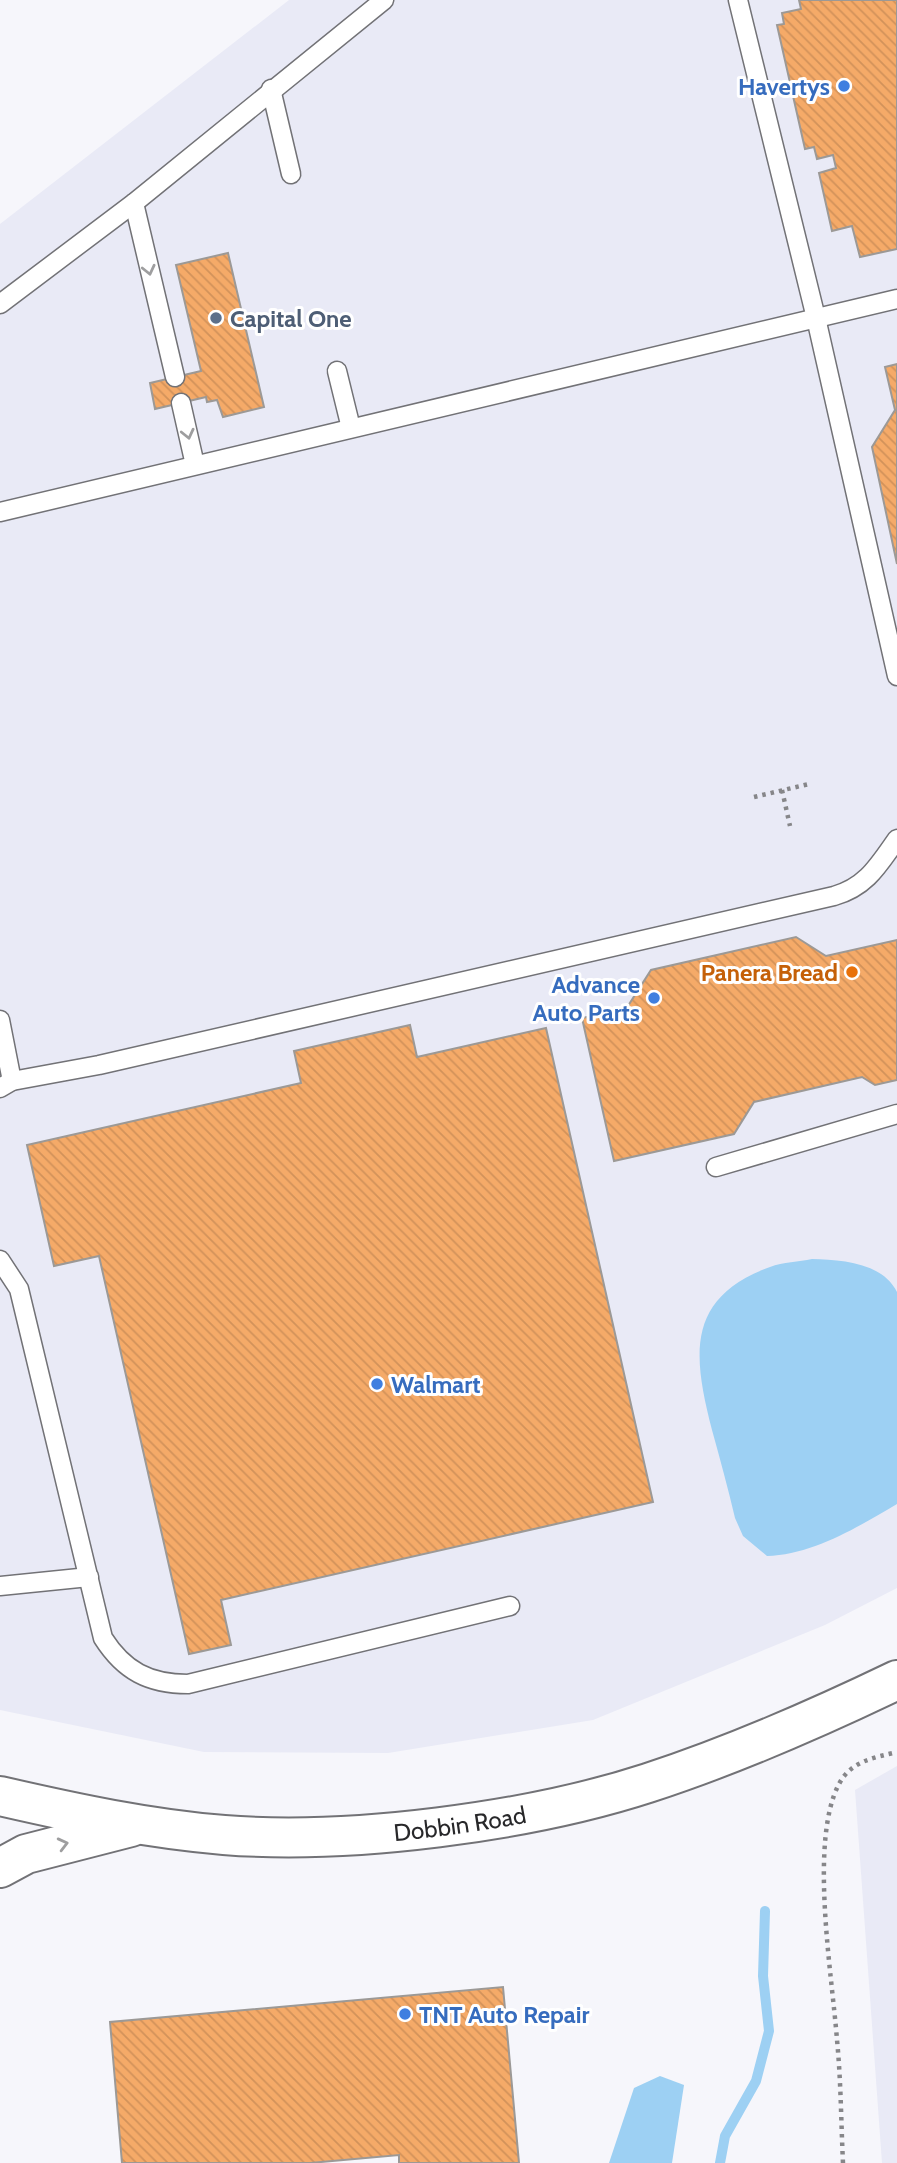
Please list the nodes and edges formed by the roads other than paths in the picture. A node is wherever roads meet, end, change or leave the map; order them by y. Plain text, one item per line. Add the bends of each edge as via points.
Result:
1 (384, 0) edge
2 (738, 0) edge
3 (271, 89) junction
4 (291, 174) dead end
5 (134, 203) junction
6 (897, 299) edge
7 (0, 304) edge
8 (816, 318) junction
9 (337, 371) dead end
10 (175, 377) dead end
11 (181, 403) dead end
12 (351, 428) junction
13 (195, 465) junction
14 (0, 512) edge
15 (897, 676) edge
16 (897, 839) edge
17 (0, 1020) edge
18 (6, 1084) edge
19 (897, 1114) edge
20 (716, 1167) dead end
21 (0, 1260) edge
22 (89, 1577) junction
23 (0, 1586) edge
24 (510, 1606) dead end
25 (897, 1680) edge
26 (0, 1796) edge
27 (140, 1825) junction
28 (0, 1868) edge

1 - 3 lane
2 - 8 lane
3 - 4 lane
3 - 5 lane
5 - 7 lane
5 -> 10 lane
6 - 8 lane
8 - 12 lane
8 - 15 lane
9 - 12 lane
11 -> 13 lane
12 - 13 lane
13 - 14 lane
16 - 18 lane via 869,879 834,896
17 - 18 lane
19 - 20 lane
21 - 22 lane via 19,1289
22 - 23 lane
22 - 24 lane via 103,1638 117,1660 148,1680 166,1684 188,1684
25 - 27 street, Dobbin Road via 751,1746 645,1784 547,1808 342,1835 226,1835
26 - 27 street, Dobbin Road
28 -> 27 street via 26,1854

